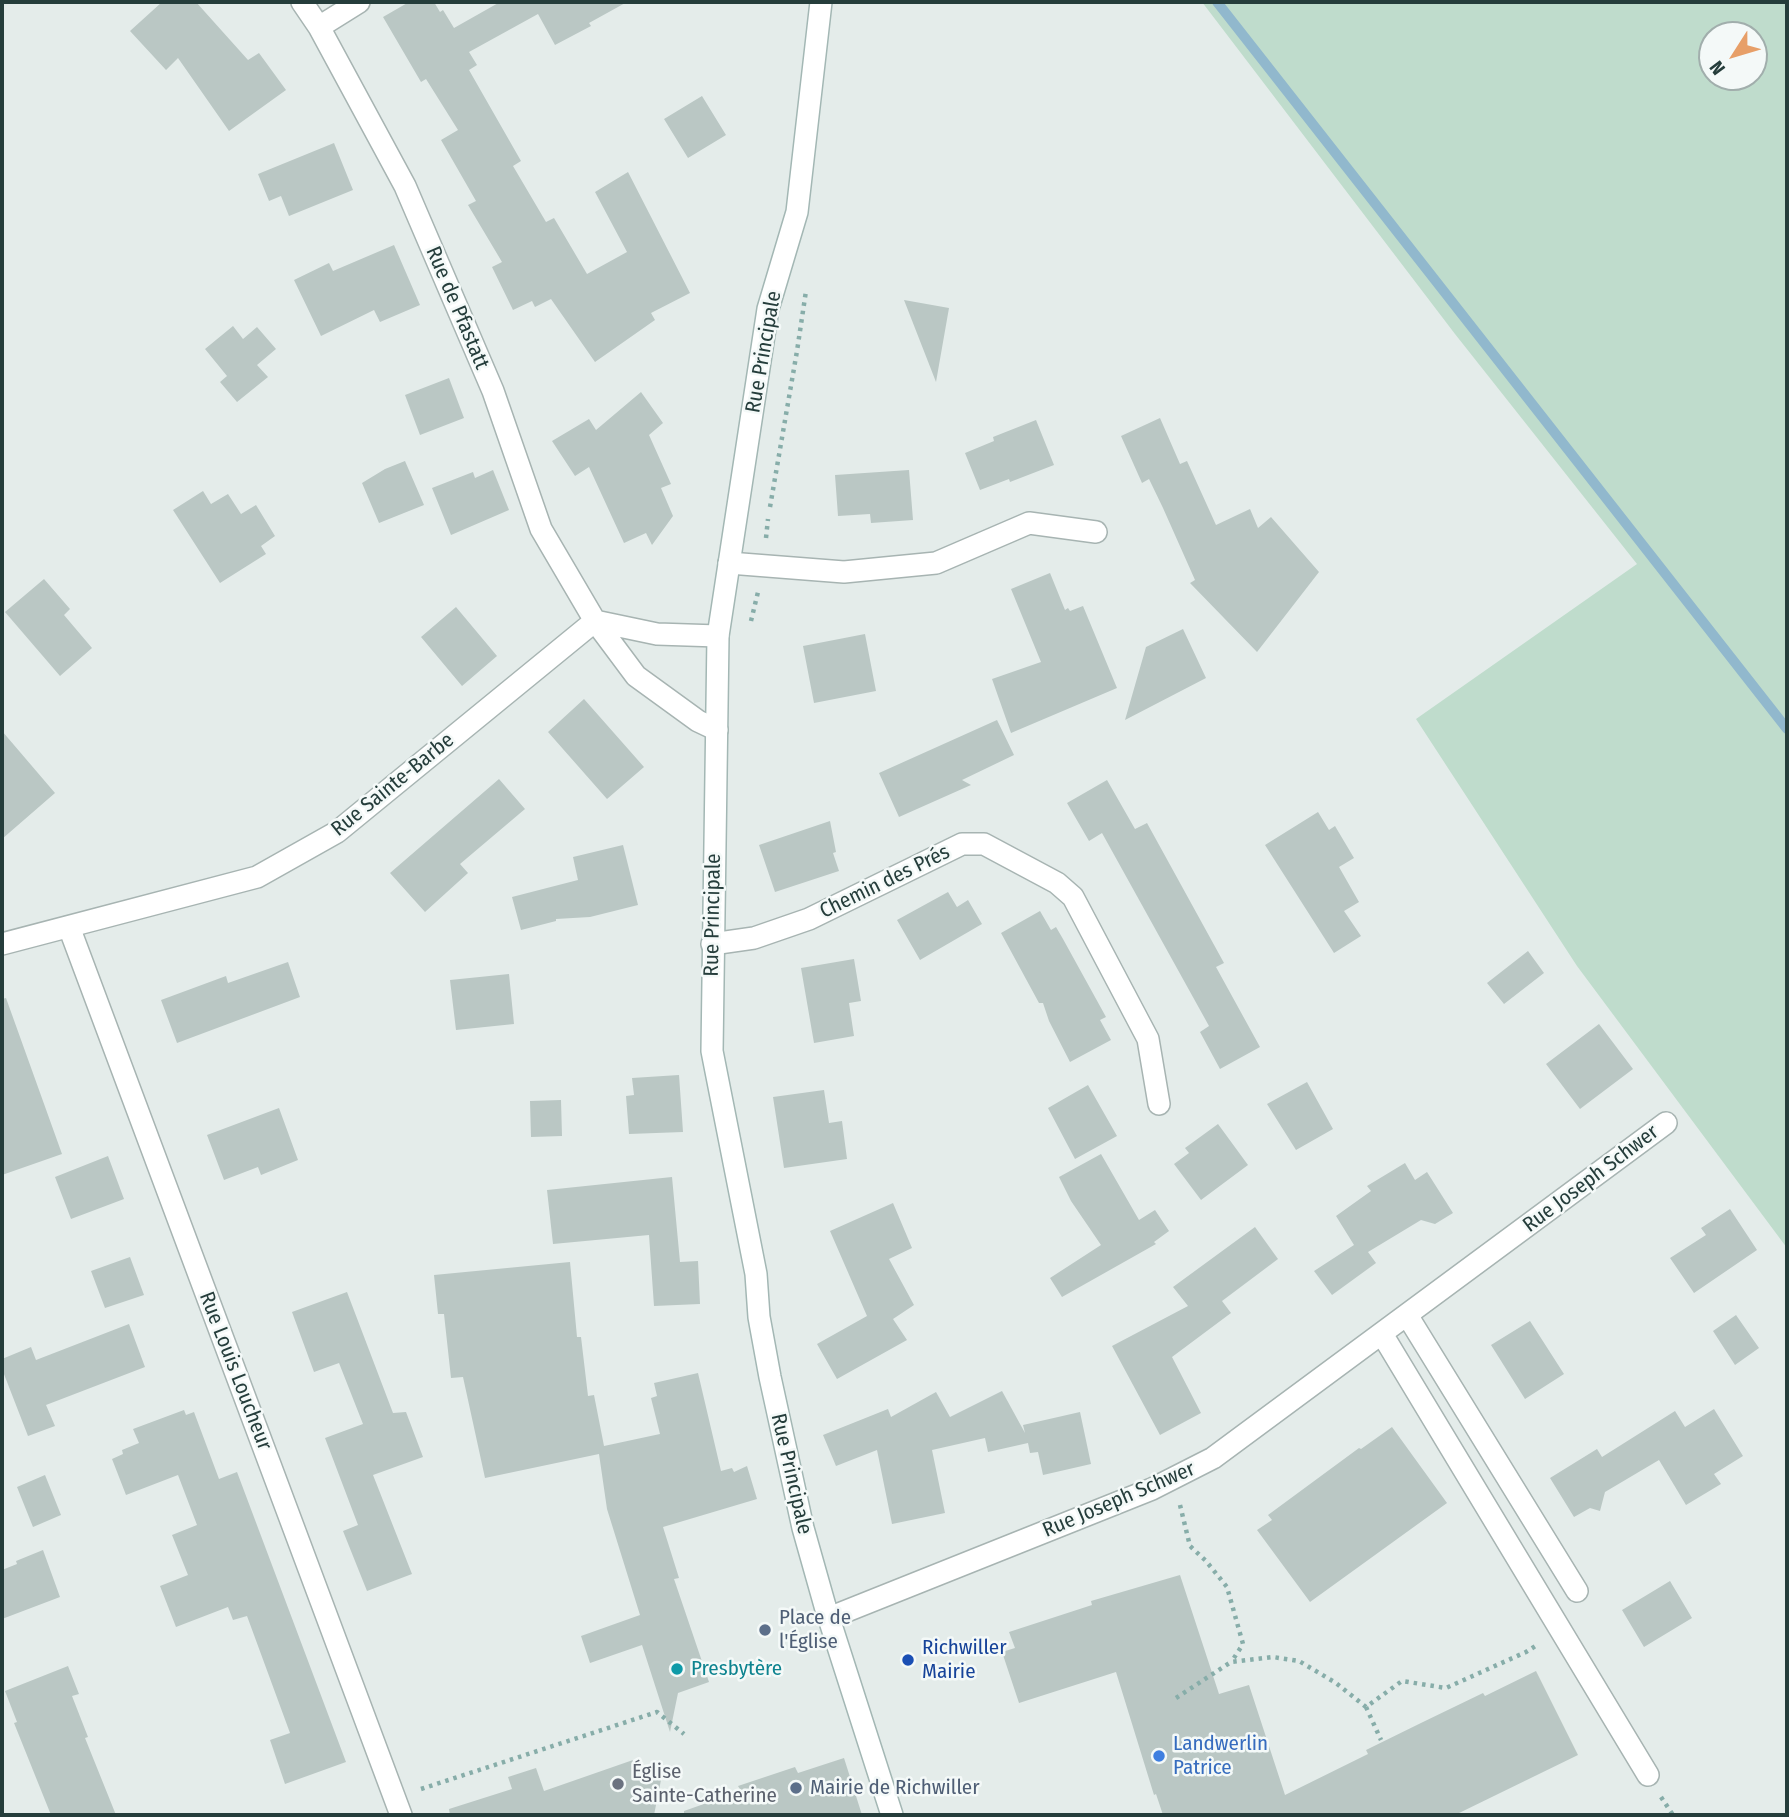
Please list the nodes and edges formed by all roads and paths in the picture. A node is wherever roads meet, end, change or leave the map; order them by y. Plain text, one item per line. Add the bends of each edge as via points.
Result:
1 (302, 2) edge
2 (359, 2) edge
3 (821, 2) edge
4 (319, 27) junction
5 (806, 288) dead end
6 (1096, 532) dead end
7 (729, 563) junction
8 (763, 565) junction
9 (595, 621) junction
10 (750, 625) dead end
11 (718, 636) junction
12 (718, 730) junction
13 (69, 927) junction
14 (2, 944) edge
15 (712, 944) junction
16 (1159, 1104) dead end
17 (1666, 1123) dead end
18 (1407, 1315) junction
19 (1382, 1334) junction
20 (1174, 1478) junction
21 (1577, 1591) dead end
22 (829, 1618) junction
23 (1561, 1628) junction
24 (1231, 1662) junction
25 (1176, 1698) dead end
26 (1366, 1707) junction
27 (684, 1734) dead end
28 (1381, 1740) dead end
29 (1648, 1775) dead end
30 (398, 1806) edge
31 (892, 1815) edge

1 - 4 street, Rue de Pfastatt
2 - 4 street
3 - 7 street, Rue Principale via 797,212 768,309
4 - 9 street, Rue de Pfastatt via 405,186 493,391 541,530
5 - 8 path
6 - 8 street via 1029,523 936,563 844,572
7 - 8 street
7 - 11 street, Rue Principale
8 - 10 path
9 - 11 street via 657,634
9 - 12 street, Rue de Pfastatt via 636,676
9 - 13 street, Rue Sainte-Barbe via 337,832 257,877
11 - 12 street, Rue Principale
12 - 15 street, Rue Principale
13 - 14 street, Rue Sainte-Barbe
13 - 30 street, Rue Louis Loucheur
15 - 16 street, Chemin des Prés via 754,938 809,919 962,844 984,844 1057,883 1073,897 1149,1039
15 - 22 street, Rue Principale via 714,1064 770,1377 803,1528
17 - 18 street, Rue Joseph Schwer
18 - 19 street, Rue Joseph Schwer
18 - 21 street
19 - 20 street, Rue Joseph Schwer via 1213,1458
19 - 23 street
20 - 22 street, Rue Joseph Schwer
20 - 24 path via 1190,1546 1227,1587 1239,1625 1243,1644
22 - 31 street, Rue Principale
23 - 26 path via 1526,1652 1446,1688 1402,1681
23 - 29 street
24 - 25 path
24 - 26 path via 1273,1657 1298,1661
26 - 28 path
27 - 30 path via 657,1712

